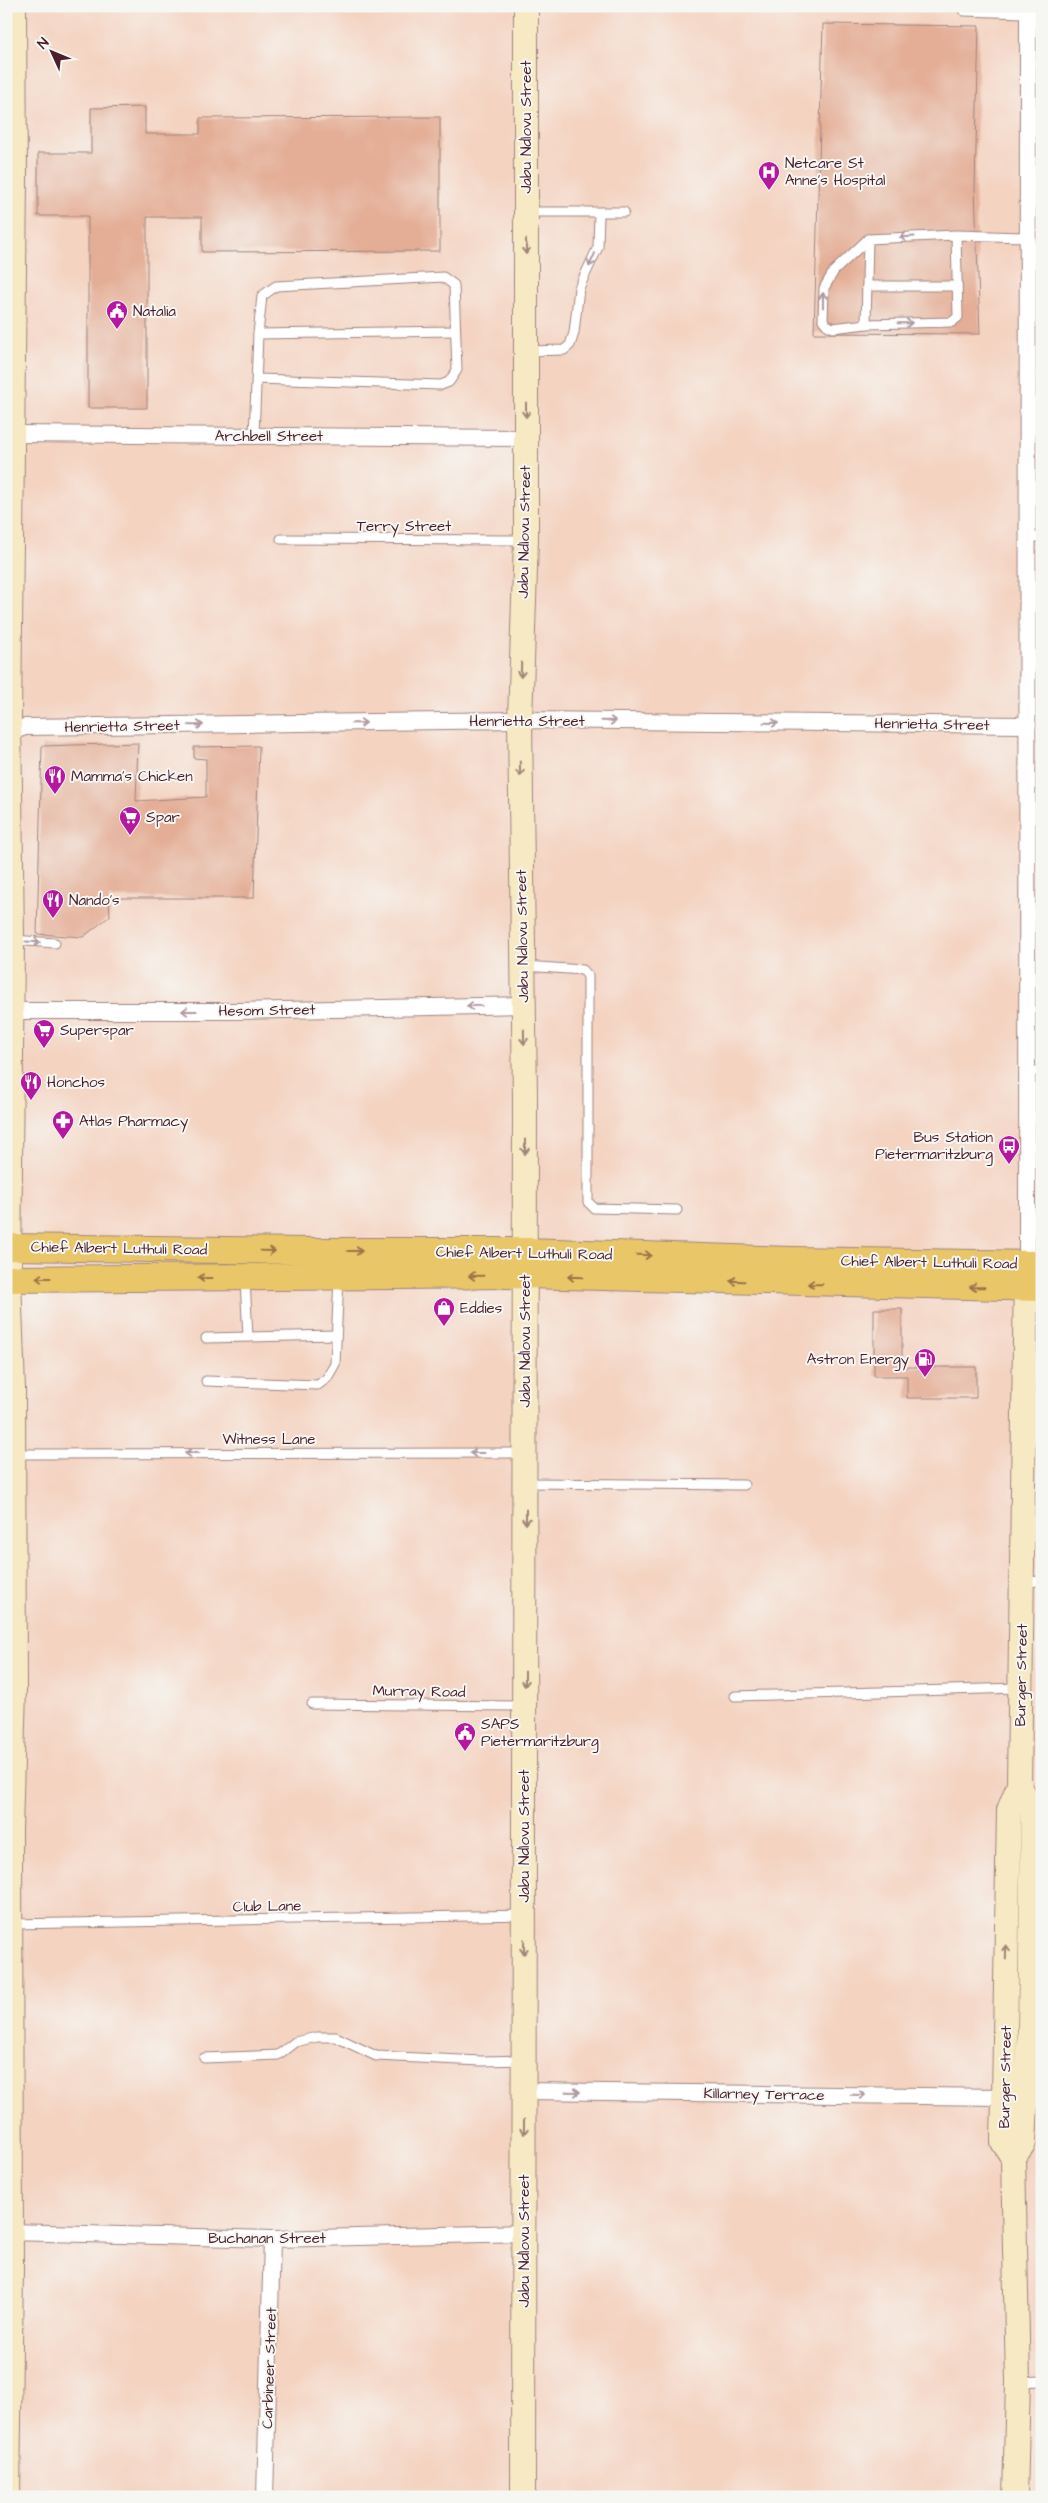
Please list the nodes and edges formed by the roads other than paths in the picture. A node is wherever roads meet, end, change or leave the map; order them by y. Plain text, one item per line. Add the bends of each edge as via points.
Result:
1 (14, 6) edge
2 (526, 6) edge
3 (960, 6) edge
4 (1028, 9) edge
5 (11, 109) edge
6 (10, 151) edge
7 (526, 212) junction
8 (624, 212) dead end
9 (599, 213) junction
10 (956, 234) junction
11 (1028, 237) junction
12 (868, 240) junction
13 (867, 286) junction
14 (956, 286) junction
15 (866, 324) junction
16 (455, 331) junction
17 (258, 334) junction
18 (526, 352) junction
19 (257, 379) junction
20 (10, 428) edge
21 (254, 436) junction
22 (526, 438) junction
23 (1035, 537) edge
24 (282, 538) dead end
25 (526, 540) junction
26 (1035, 643) edge
27 (8, 673) edge
28 (520, 720) junction
29 (1028, 725) junction
30 (11, 726) edge
31 (12, 940) junction
32 (55, 943) dead end
33 (522, 965) junction
34 (523, 1006) junction
35 (11, 1011) junction
36 (1035, 1071) edge
37 (1034, 1117) edge
38 (677, 1210) dead end
39 (8, 1247) edge
40 (525, 1263) junction
41 (1034, 1276) edge
42 (340, 1277) junction
43 (245, 1278) junction
44 (8, 1279) edge
45 (336, 1335) junction
46 (248, 1337) junction
47 (206, 1338) dead end
48 (206, 1381) dead end
49 (526, 1453) junction
50 (10, 1454) edge
51 (526, 1483) junction
52 (744, 1485) dead end
53 (1032, 1581) edge
54 (1021, 1688) junction
55 (736, 1696) dead end
56 (312, 1704) dead end
57 (525, 1706) junction
58 (9, 1765) edge
59 (1019, 1785) junction
60 (524, 1915) junction
61 (11, 1924) junction
62 (8, 1950) edge
63 (1006, 2000) junction
64 (1036, 2000) edge
65 (204, 2058) dead end
66 (522, 2060) junction
67 (524, 2091) junction
68 (1004, 2097) junction
69 (1034, 2101) edge
70 (8, 2112) edge
71 (1008, 2150) junction
72 (10, 2232) junction
73 (524, 2233) junction
74 (272, 2239) junction
75 (9, 2270) edge
76 (1042, 2381) edge
77 (1018, 2382) junction
78 (8, 2497) edge
79 (265, 2497) edge
80 (523, 2497) edge
81 (1015, 2497) edge

1 - 5 street
2 - 7 street, Jabu Ndlovu Street
3 - 4 lane via 964,11
4 - 11 street, Burger Street
5 - 6 street
6 - 20 street
7 - 9 lane
7 -> 18 street, Jabu Ndlovu Street
8 - 9 lane
9 -> 18 lane via 598,247 579,288 570,344 564,350
10 - 11 lane
10 -> 12 lane
10 - 14 lane
11 - 23 street, Burger Street
12 - 13 lane
15 -> 12 lane via 832,328 823,320 824,288 834,271
13 - 14 lane
13 - 15 lane
15 -> 14 lane via 952,322 958,317
16 - 17 lane
16 - 17 lane via 454,285 443,277 276,286 262,296
16 - 19 lane via 457,370 449,382 441,385
17 - 19 lane
18 -> 22 street, Jabu Ndlovu Street
19 - 21 lane
20 - 21 street, Archbell Street
20 - 27 street
21 - 22 street, Archbell Street
22 - 25 street, Jabu Ndlovu Street
23 - 26 street, Burger Street
24 - 25 lane, Terry Street
25 -> 28 street, Jabu Ndlovu Street
26 - 29 street, Burger Street
27 - 30 street
28 -> 29 street, Henrietta Street
30 -> 28 street, Henrietta Street
28 -> 33 street, Jabu Ndlovu Street
29 - 36 street, Burger Street
30 - 31 street
31 -> 32 lane
31 - 35 street
33 - 34 street, Jabu Ndlovu Street
33 - 38 lane via 583,970 588,976 588,1202 594,1208
34 -> 35 street, Hesom Street
34 -> 40 street, Jabu Ndlovu Street
35 - 39 street
36 - 37 street, Burger Street
37 - 41 street, Burger Street
39 -> 40 main road, Chief Albert Luthuli Road via 306,1251
39 - 44 street
40 - 41 main road, Chief Albert Luthuli Road via 791,1260
40 -> 42 main road, Chief Albert Luthuli Road
40 - 49 street, Jabu Ndlovu Street
41 - 53 street, Burger Street
42 - 43 main road, Chief Albert Luthuli Road
42 - 45 lane
43 -> 44 main road, Chief Albert Luthuli Road
43 - 46 lane
44 - 50 street
45 - 46 lane
45 - 48 lane via 334,1364 327,1378 318,1385
46 - 47 lane
49 -> 50 lane, Witness Lane
49 - 51 street, Jabu Ndlovu Street
50 - 58 street via 14,1689
51 - 52 lane
51 -> 57 street, Jabu Ndlovu Street
53 - 54 street, Burger Street
54 - 55 lane
54 - 59 street, Burger Street
56 - 57 lane, Murray Road
57 - 60 street, Jabu Ndlovu Street
58 - 61 street
63 -> 59 street, Burger Street via 1009,1810
59 - 64 street, Burger Street via 1033,1809
60 - 61 lane, Club Lane
60 -> 66 street, Jabu Ndlovu Street
61 - 62 street
62 - 70 street
63 - 64 street
63 - 68 street, Burger Street
64 - 69 street, Burger Street
65 - 66 lane via 278,2055 295,2042 336,2037 376,2056
66 - 67 street, Jabu Ndlovu Street
67 -> 68 street, Killarney Terrace
67 -> 73 street, Jabu Ndlovu Street
68 - 71 street, Burger Street
69 - 71 street via 1018,2112
70 - 72 street
71 - 77 street, Burger Street
72 - 74 street, Buchanan Street
72 - 75 street
73 - 74 street, Buchanan Street
73 - 80 street, Jabu Ndlovu Street
74 - 79 street, Carbineer Street
75 - 78 street
76 - 77 lane
77 - 81 street, Burger Street

